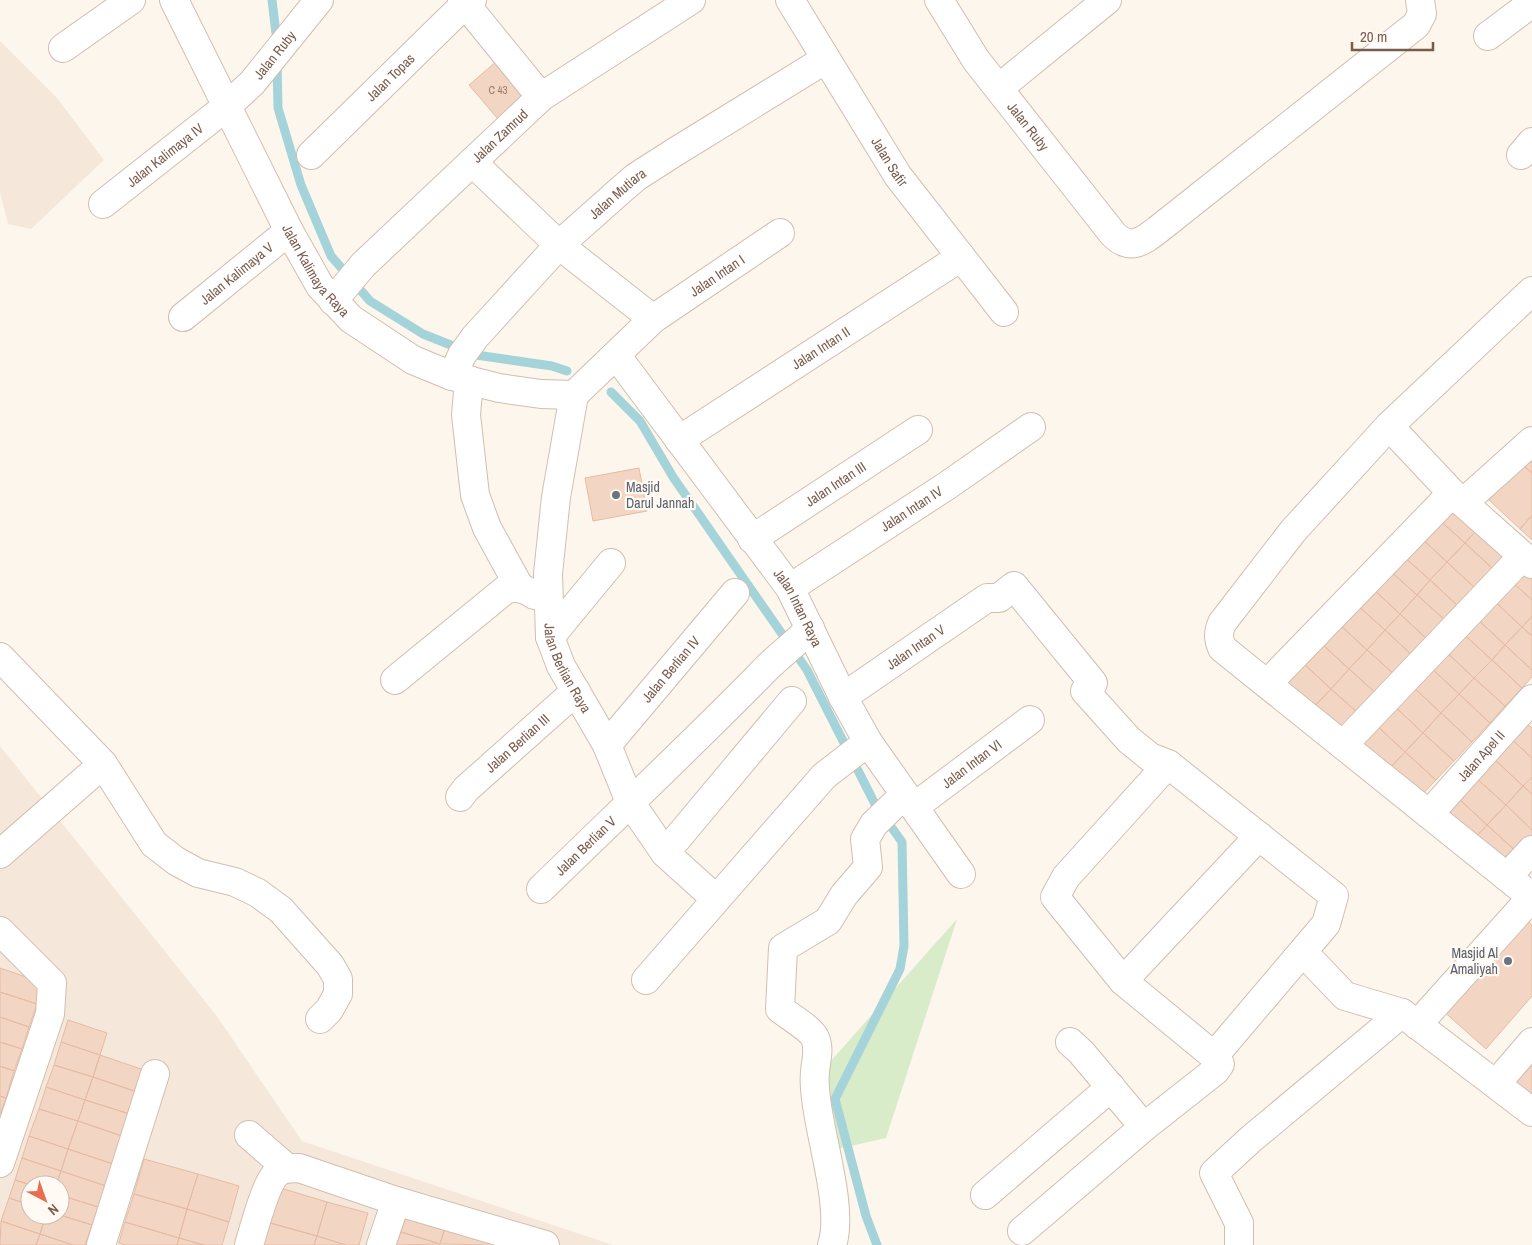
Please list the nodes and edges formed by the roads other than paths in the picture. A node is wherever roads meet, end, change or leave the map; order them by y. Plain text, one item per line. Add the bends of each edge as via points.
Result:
1 (131, 0) edge
2 (174, 0) edge
3 (691, 0) edge
4 (790, 0) edge
5 (939, 0) edge
6 (1107, 0) edge
7 (1420, 0) edge
8 (466, 1) edge
9 (1532, 3) edge
10 (312, 10) edge
11 (1488, 36) dead end
12 (63, 48) dead end
13 (826, 59) junction
14 (998, 88) junction
15 (541, 97) junction
16 (226, 108) junction
17 (311, 155) dead end
18 (472, 162) junction
19 (103, 204) dead end
20 (289, 231) junction
21 (780, 233) dead end
22 (559, 245) junction
23 (961, 257) junction
24 (345, 286) junction
25 (1532, 291) edge
26 (1004, 312) dead end
27 (183, 317) dead end
28 (653, 319) junction
29 (464, 362) junction
30 (609, 362) junction
31 (576, 394) junction
32 (1389, 426) junction
33 (1031, 427) dead end
34 (918, 430) dead end
35 (679, 440) junction
36 (1532, 441) edge
37 (1458, 498) junction
38 (752, 539) junction
39 (1528, 560) edge
40 (611, 563) dead end
41 (520, 588) junction
42 (790, 588) junction
43 (735, 594) dead end
44 (549, 624) junction
45 (806, 633) junction
46 (0, 657) edge
47 (394, 680) dead end
48 (1268, 684) junction
49 (576, 691) junction
50 (843, 697) junction
51 (1532, 699) edge
52 (792, 701) dead end
53 (1030, 720) dead end
54 (864, 744) junction
55 (607, 745) junction
56 (1343, 745) junction
57 (103, 764) junction
58 (1168, 764) junction
59 (460, 797) dead end
60 (630, 802) junction
61 (895, 809) junction
62 (1428, 814) junction
63 (1259, 836) junction
64 (1532, 850) edge
65 (665, 853) junction
66 (0, 854) edge
67 (961, 874) dead end
68 (1506, 877) junction
69 (542, 889) dead end
70 (716, 899) junction
71 (0, 931) edge
72 (1303, 952) junction
73 (646, 980) dead end
74 (1123, 981) junction
75 (320, 1019) dead end
76 (1410, 1019) junction
77 (1070, 1042) dead end
78 (1532, 1042) edge
79 (1214, 1056) junction
80 (155, 1074) dead end
81 (1496, 1084) junction
82 (1111, 1087) junction
83 (1532, 1112) edge
84 (1144, 1127) junction
85 (249, 1134) dead end
86 (0, 1163) edge
87 (287, 1168) junction
88 (985, 1195) dead end
89 (396, 1201) junction
90 (1022, 1231) dead end
91 (504, 1239) edge
92 (101, 1245) edge
93 (249, 1245) edge
94 (380, 1245) edge
95 (545, 1245) edge
96 (832, 1245) edge
97 (1239, 1245) edge

1 - 12 street
2 - 16 street, Jalan Kalimaya Raya
3 - 15 street, Jalan Zamrud
4 - 13 street, Jalan Safir
5 - 14 street, Jalan Ruby via 972,55
6 - 14 street
7 - 14 street, Jalan Ruby via 1422,14 1416,25 1160,228 1134,244 1127,244 1113,234
8 - 15 street
8 - 17 street, Jalan Topas
9 - 11 street
10 - 16 street, Jalan Ruby via 252,83
13 - 22 street, Jalan Mutiara via 636,177
13 - 23 street, Jalan Safir via 898,176
15 - 18 street, Jalan Zamrud
16 - 19 street, Jalan Kalimaya IV
16 - 20 street, Jalan Kalimaya Raya
18 - 22 street
18 - 24 street, Jalan Zamrud
20 - 24 street, Jalan Kalimaya Raya via 320,286
20 - 27 street, Jalan Kalimaya V
21 - 28 street, Jalan Intan I
22 - 28 street
22 - 29 street, Jalan Mutiara
23 - 26 street, Jalan Safir
23 - 35 street, Jalan Intan II
24 - 29 street, Jalan Kalimaya Raya via 350,319 413,360
25 - 32 street
28 - 30 street, Jalan Intan I
29 - 31 street, Jalan Kalimaya Raya via 499,388 528,393
29 - 41 street via 475,494 487,528
30 - 31 street, Jalan Intan I
30 - 35 street, Jalan Intan Raya
31 - 44 street, Jalan Berlian Raya via 556,497 548,574
32 - 37 street
32 - 48 street via 1293,531 1222,623 1218,632 1222,648
33 - 42 street, Jalan Intan IV
34 - 38 street, Jalan Intan III
35 - 38 street, Jalan Intan Raya
36 - 37 street
37 - 39 street
37 - 48 street
38 - 42 street, Jalan Intan Raya
39 - 56 street
40 - 44 street
41 - 44 street via 538,598
41 - 47 street via 505,590
42 - 45 street, Jalan Intan Raya
43 - 55 street, Jalan Berlian IV
44 - 49 street, Jalan Berlian Raya via 561,666
45 - 50 street, Jalan Intan Raya
45 - 60 street, Jalan Berlian V via 775,659 690,747
46 - 57 street
48 - 56 street
49 - 55 street, Jalan Berlian Raya
49 - 59 street, Jalan Berlian III
50 - 54 street, Jalan Intan Raya
50 - 58 street, Jalan Intan V via 987,598 999,598 1014,586 1093,683 1085,691 1129,740 1150,757
51 - 62 street, Jalan Apel II
52 - 65 street
53 - 61 street, Jalan Intan VI
54 - 61 street, Jalan Intan Raya
54 - 70 street via 824,776
55 - 60 street, Jalan Berlian Raya
56 - 62 street
57 - 66 street
57 - 75 street via 154,844 198,873 235,882 258,893 281,910 330,965 338,980 338,994
58 - 63 street
58 - 74 street via 1066,876 1055,897
60 - 65 street, Jalan Berlian Raya
60 - 69 street, Jalan Berlian V
61 - 67 street, Jalan Intan Raya
61 - 96 street via 865,839 868,866 828,921 782,948 780,1010 814,1035 819,1048 815,1073 816,1099 832,1190
62 - 68 street
63 - 72 street via 1334,896 1326,924
63 - 74 street
64 - 68 street
65 - 70 street, Jalan Berlian Raya
68 - 76 street via 1532,897
70 - 73 street
71 - 86 street via 52,983 50,1014
72 - 76 street via 1345,996
72 - 79 street
74 - 79 street
76 - 81 street
76 - 97 street via 1265,1127 1214,1173 1239,1223
77 - 82 street
78 - 81 street
79 - 84 street via 1220,1064 1215,1071
80 - 92 street
81 - 83 street
82 - 84 street
82 - 88 street
84 - 90 street
85 - 87 street
87 - 89 street via 298,1168
87 - 93 street via 276,1173 269,1185
89 - 91 street
89 - 94 street
91 - 95 street

